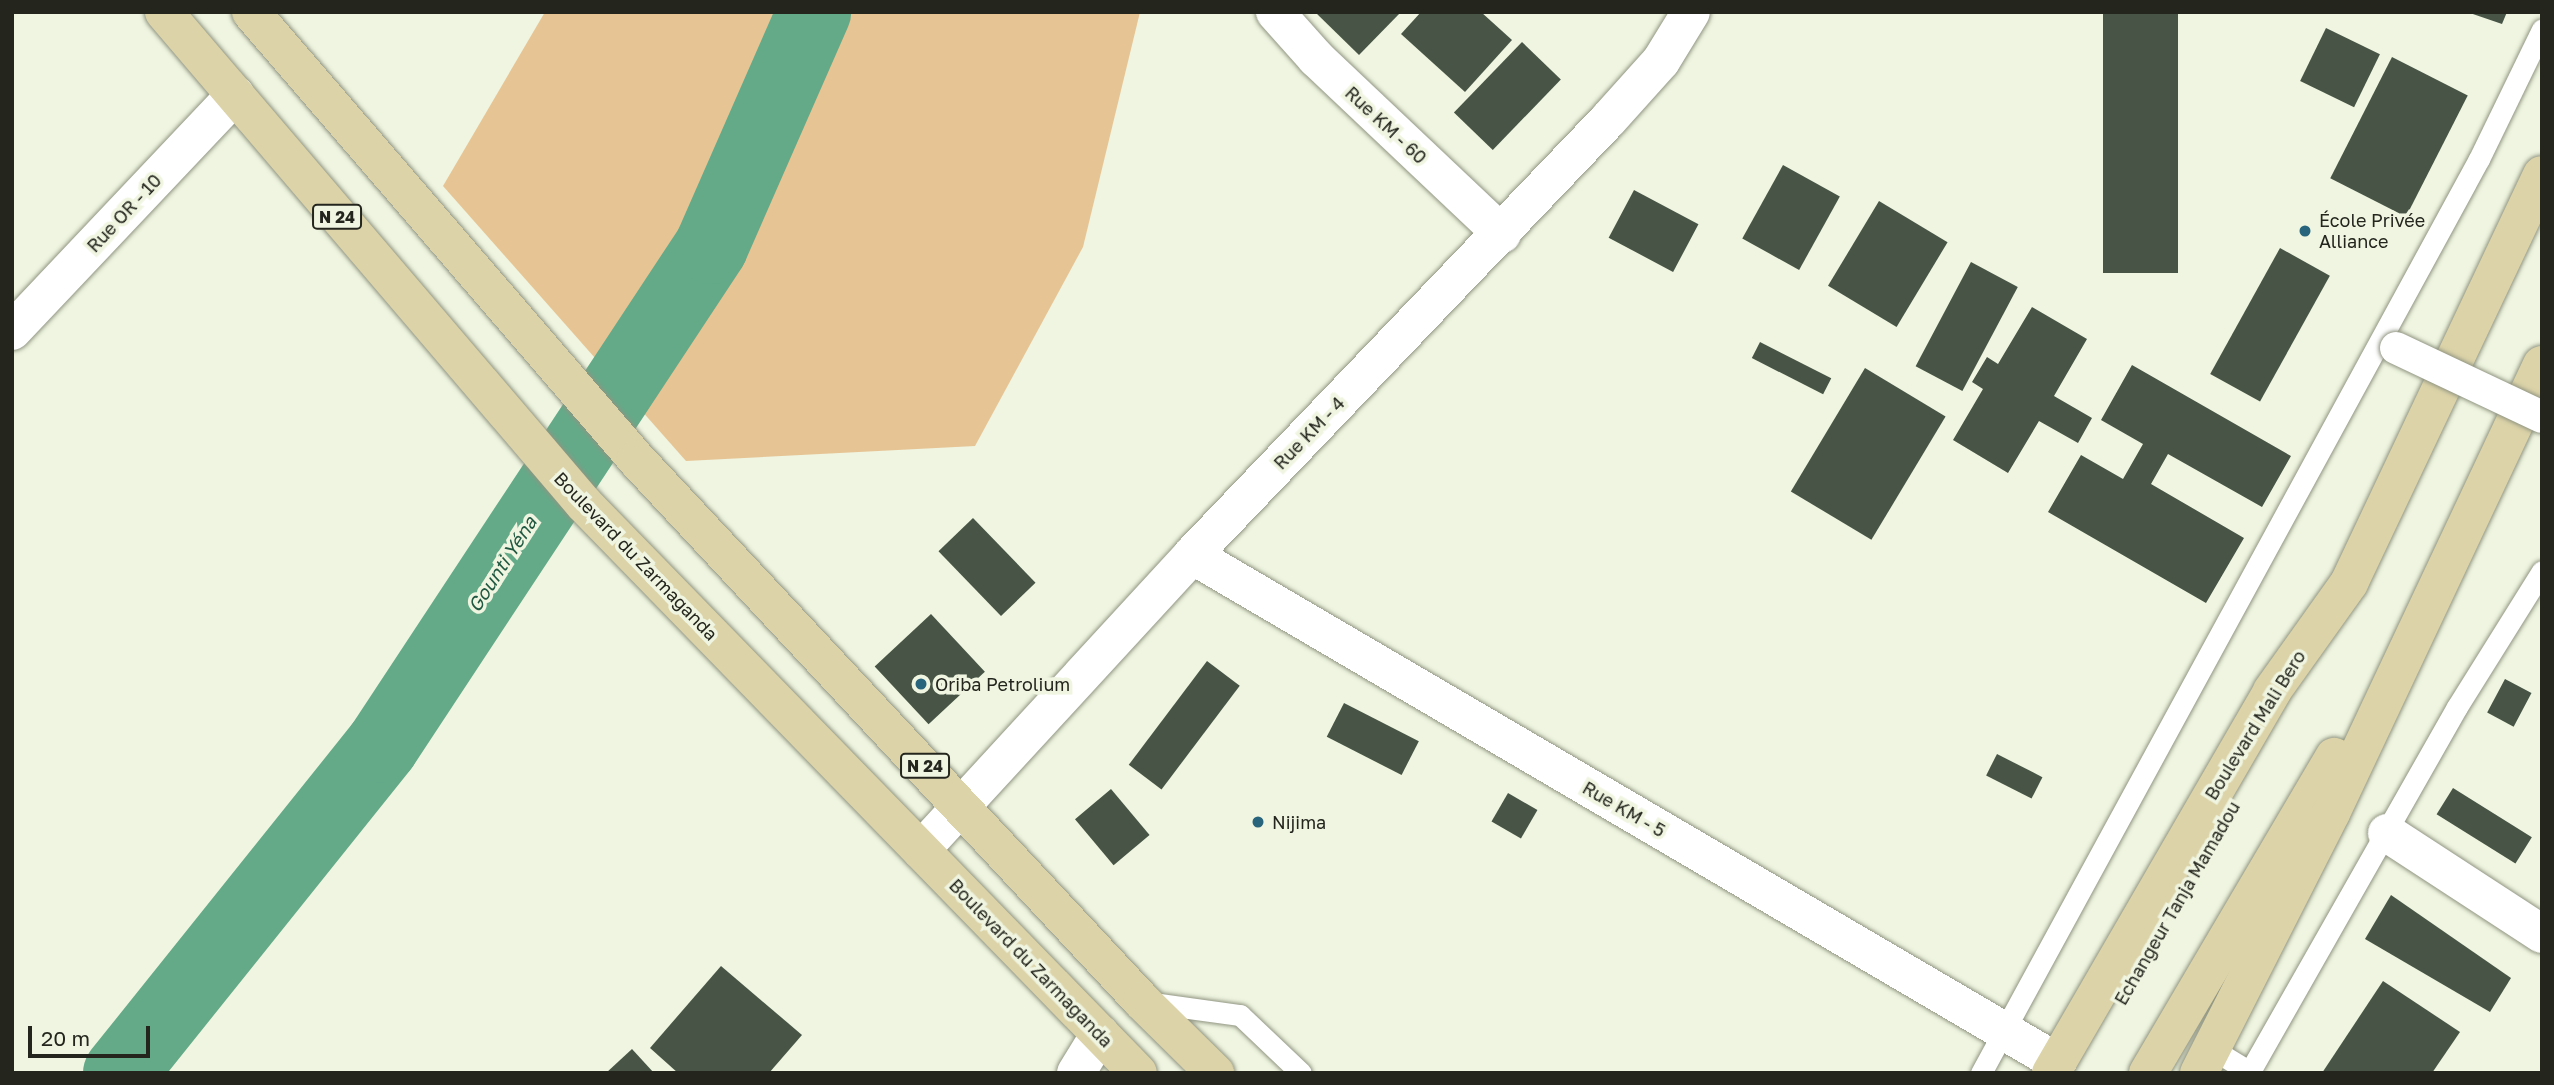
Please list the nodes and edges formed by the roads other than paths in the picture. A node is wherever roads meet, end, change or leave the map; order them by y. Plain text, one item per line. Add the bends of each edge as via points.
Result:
1 (164, 12) edge
2 (251, 12) edge
3 (1275, 12) edge
4 (1691, 12) edge
5 (2542, 29) edge
6 (235, 95) junction
7 (2542, 176) edge
8 (1502, 234) junction
9 (12, 331) edge
10 (2396, 348) dead end
11 (2542, 365) edge
12 (2542, 417) edge
13 (1192, 555) junction
14 (2542, 571) edge
15 (2349, 583) junction
16 (2417, 625) junction
17 (964, 807) junction
18 (2387, 833) junction
19 (921, 850) junction
20 (2542, 934) edge
21 (1142, 1001) junction
22 (2006, 1030) junction
23 (1100, 1034) junction
24 (2205, 1061) edge
25 (2062, 1069) edge
26 (2250, 1072) edge
27 (1076, 1073) edge
28 (1138, 1073) edge
29 (1215, 1073) edge
30 (1301, 1073) edge
31 (1981, 1073) edge
32 (2148, 1073) edge

1 - 6 main road, Boulevard du Zarmaganda / N 24
2 - 17 main road, N 24 via 636,459
3 - 8 street, Rue KM - 60 via 1315,58
4 - 8 street, Rue KM - 4 via 1661,61
5 - 22 lane via 2479,159
6 - 9 street, Rue OR - 10
6 - 19 main road, Boulevard du Zarmaganda / N 24 via 584,505
7 - 15 main road, Boulevard Mali Bero
8 - 13 street, Rue KM - 4
10 - 12 street, bridge
11 - 16 main road
13 - 17 street, Rue KM - 4
13 - 22 street, Rue KM - 5
14 - 18 lane
15 - 25 main road, Boulevard Mali Bero via 2272,691
15 - 25 main road, Echangeur Tanja Mamadou via 2239,797
16 - 24 main road via 2331,813
16 - 32 main road via 2291,825
17 - 19 street, Rue KM - 4
17 - 21 main road, N 24
18 - 20 street
18 - 26 lane
19 - 23 main road, Boulevard du Zarmaganda / N 24
21 - 29 main road, N 24
21 - 30 lane via 1240,1015
22 - 25 street, Rue KM - 5
22 - 31 lane
23 - 27 street
23 - 28 main road, Boulevard du Zarmaganda / N 24
24 - 26 lane

